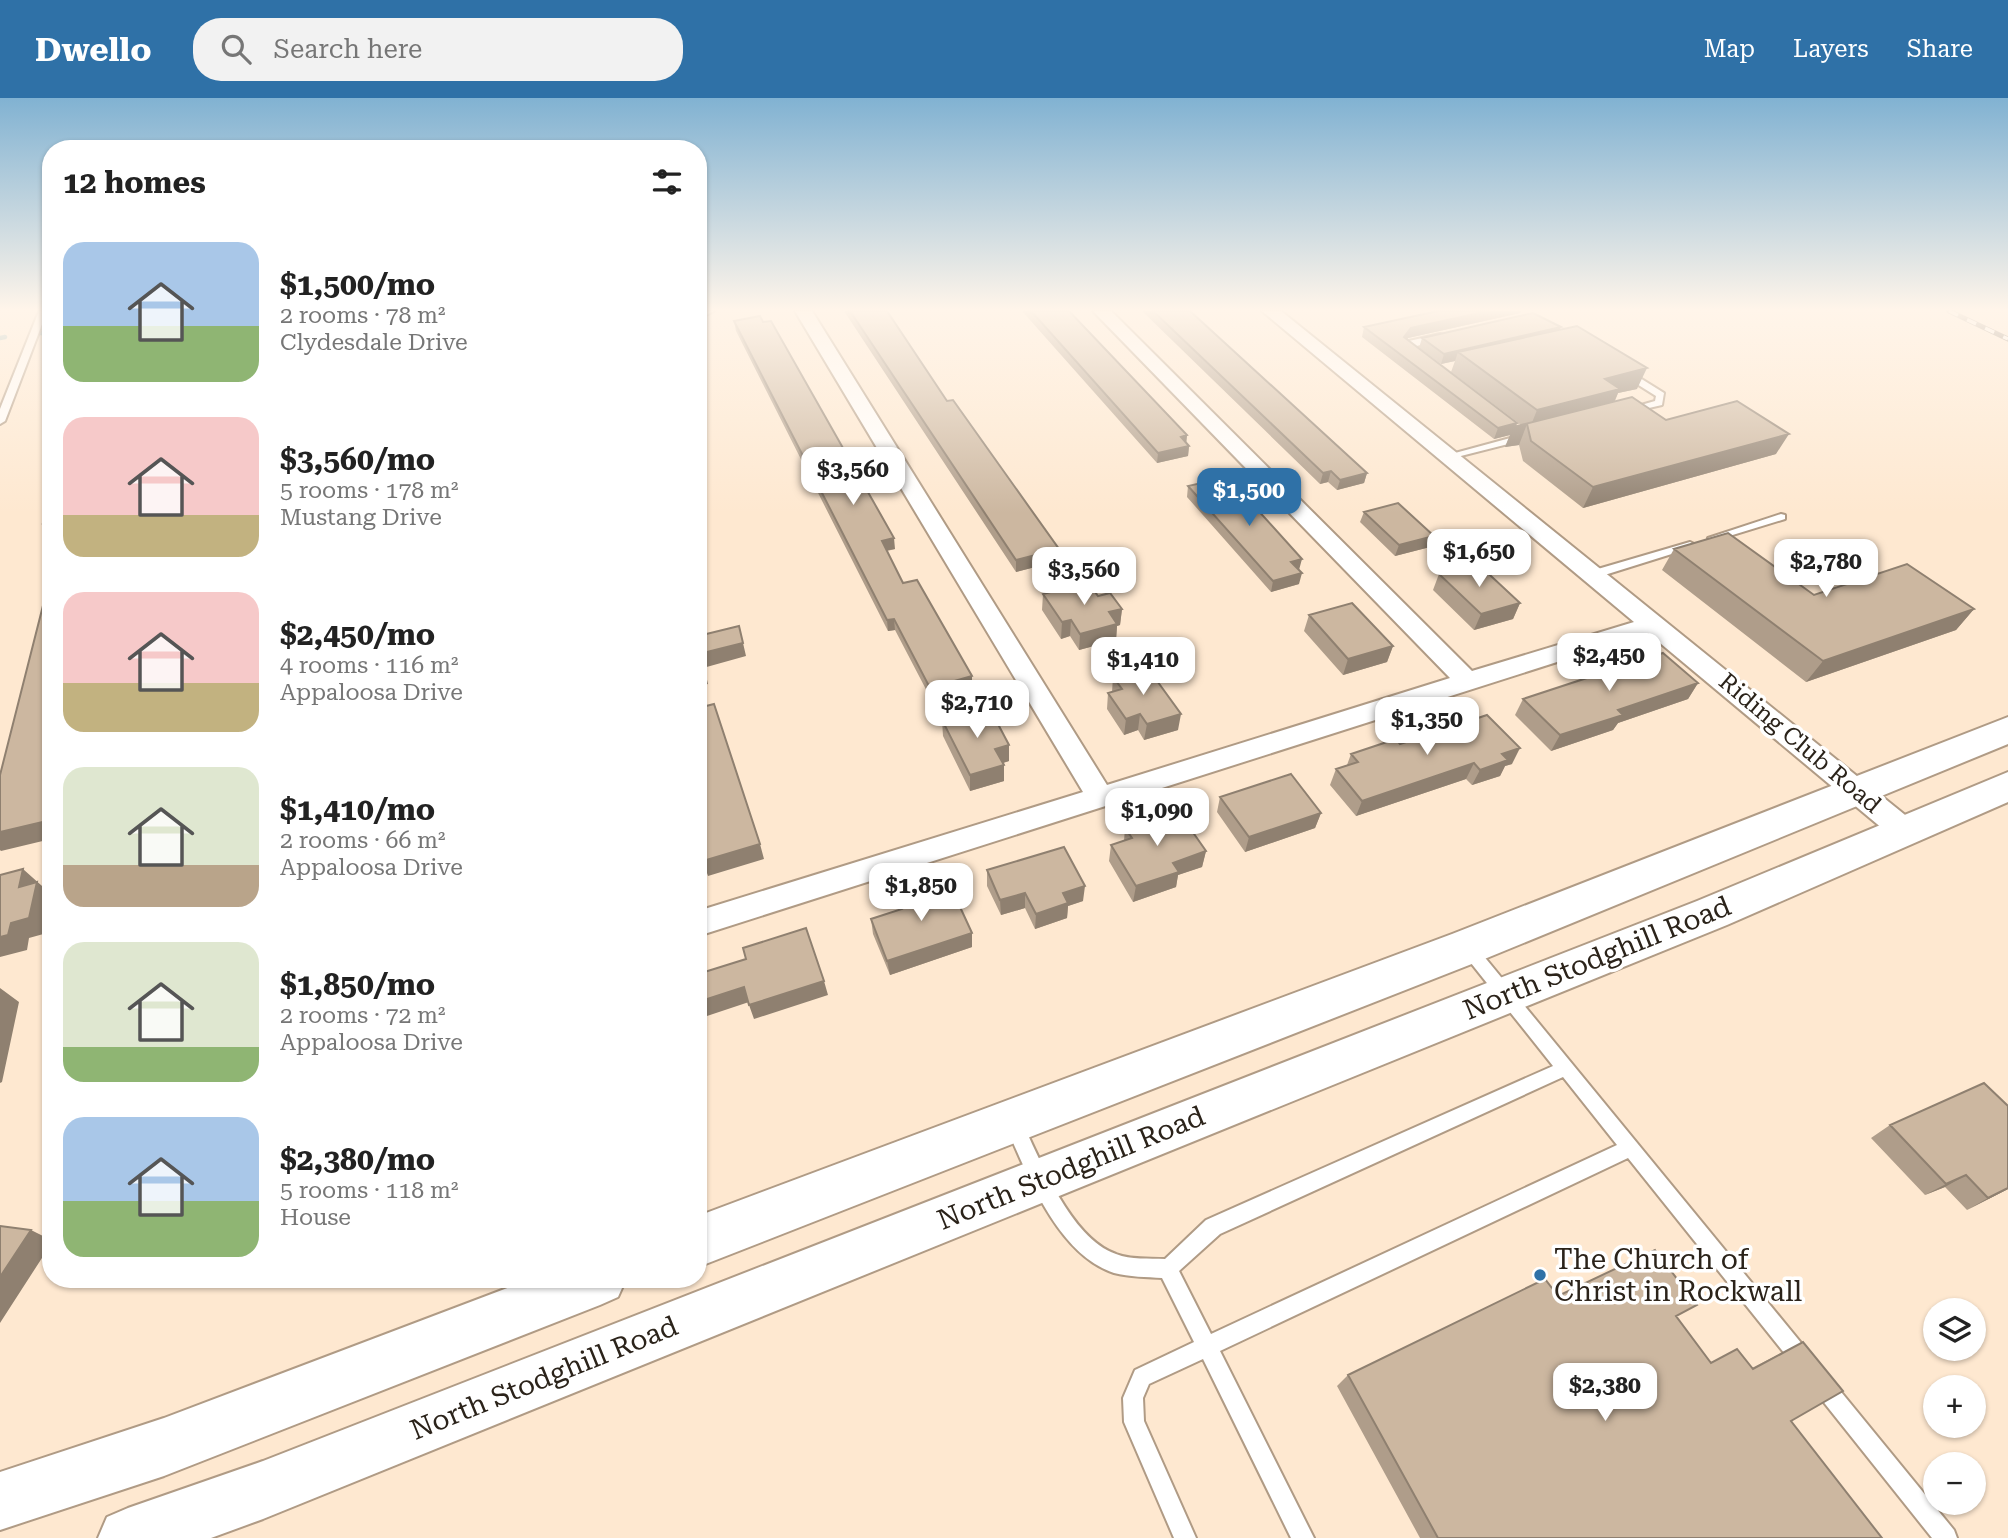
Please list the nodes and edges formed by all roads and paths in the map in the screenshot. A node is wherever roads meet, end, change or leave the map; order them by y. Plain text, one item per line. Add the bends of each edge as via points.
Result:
1 (17, 378) edge
2 (844, 378) edge
3 (1167, 378) edge
4 (1353, 378) edge
5 (1634, 378) edge
6 (1619, 413) edge
7 (0, 421) edge
8 (1515, 428) edge
9 (1540, 433) edge
10 (1527, 437) junction
11 (1449, 456) junction
12 (1781, 517) dead end
13 (1595, 574) junction
14 (1655, 623) junction
15 (1468, 682) junction
16 (2008, 730) edge
17 (2008, 786) edge
18 (1858, 791) junction
19 (1100, 797) junction
20 (1905, 831) junction
21 (707, 921) edge
22 (1468, 947) junction
23 (1506, 994) junction
24 (1566, 1069) junction
25 (1013, 1121) junction
26 (1630, 1148) junction
27 (1043, 1180) junction
28 (707, 1239) edge
29 (1168, 1269) junction
30 (577, 1288) edge
31 (1208, 1348) junction
32 (0, 1501) edge
33 (128, 1538) edge
34 (1185, 1538) edge
35 (1303, 1538) edge
36 (1946, 1538) edge

1 - 7 lane
2 - 19 street
3 - 15 street
4 - 11 street, Riding Club Road
5 - 6 lane via 1661,396 1659,403
8 - 10 lane
9 - 10 lane
10 - 11 lane
11 - 13 street, Riding Club Road
12 - 13 lane
13 - 14 street, Riding Club Road
14 - 15 street
14 - 18 street, Riding Club Road
15 - 19 street
16 - 18 main road
17 - 20 main road, North Stodghill Road
18 - 20 street, Riding Club Road
18 - 22 main road
19 - 21 street
20 - 23 main road, North Stodghill Road
22 - 23 lane
22 - 25 main road
23 - 24 lane
23 - 27 main road, North Stodghill Road
24 - 26 lane
24 - 29 lane via 1213,1227
25 - 27 lane
25 - 28 main road
26 - 31 lane
26 - 36 lane
27 - 29 lane via 1084,1245 1112,1263
27 - 33 main road, North Stodghill Road via 263,1490
29 - 31 lane
30 - 32 main road via 164,1447
31 - 34 lane via 1142,1377 1132,1398 1135,1422
31 - 35 lane

